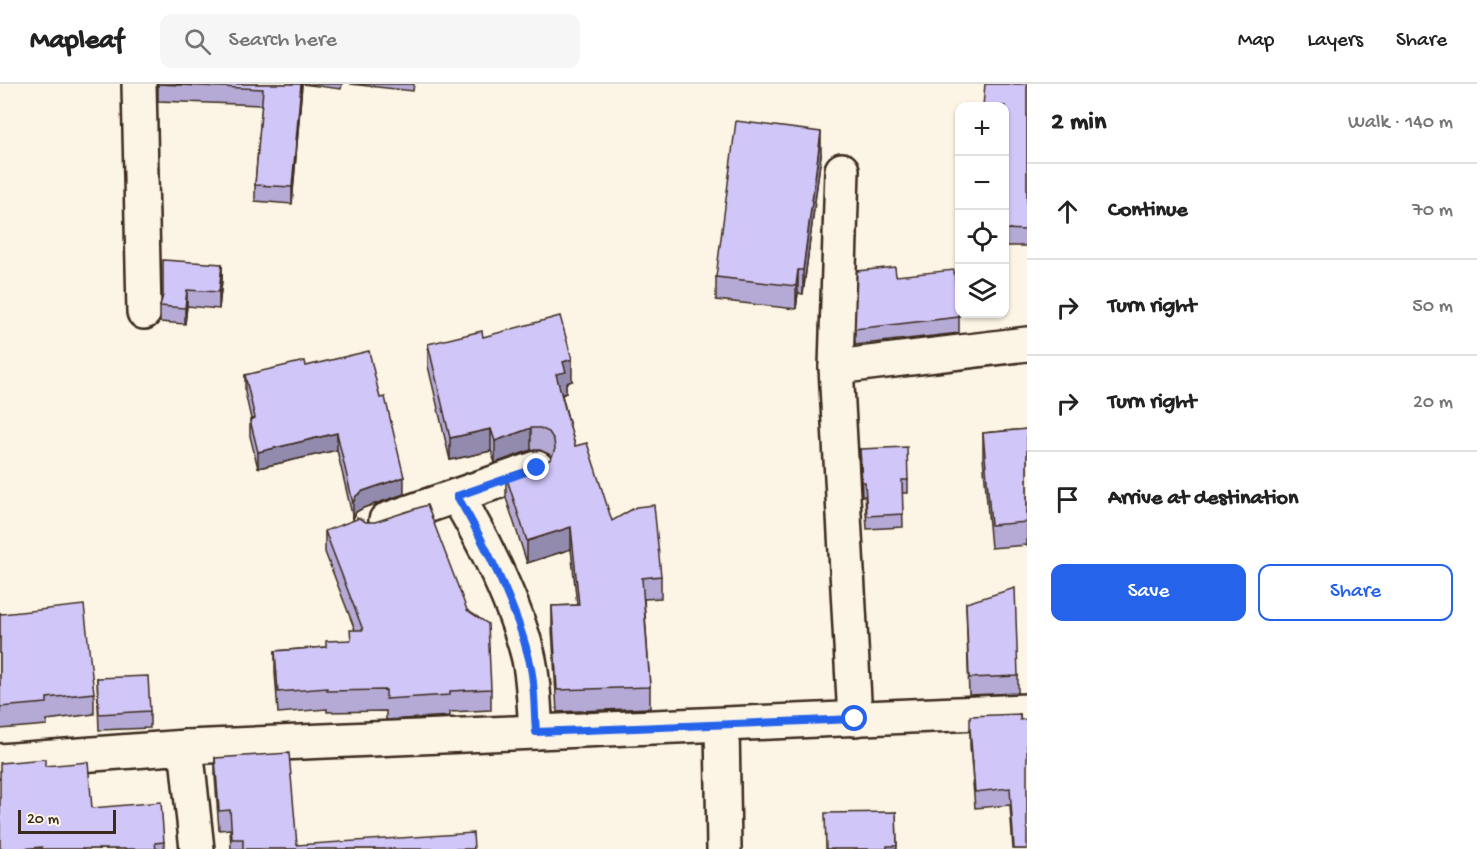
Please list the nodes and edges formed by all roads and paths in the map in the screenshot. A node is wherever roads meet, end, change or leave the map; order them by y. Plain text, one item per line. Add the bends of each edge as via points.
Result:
1 (139, 84) edge
2 (842, 170) dead end
3 (144, 312) dead end
4 (1027, 344) edge
5 (836, 368) junction
6 (537, 468) edge
7 (457, 496) junction
8 (370, 525) edge
9 (1027, 711) edge
10 (855, 719) junction
11 (722, 725) junction
12 (536, 732) junction
13 (186, 747) junction
14 (0, 761) edge
15 (197, 849) edge
16 (724, 849) edge

1 - 3 street
2 - 5 street
4 - 5 street
5 - 10 street
6 - 7 street
7 - 8 street
7 - 12 street via 519,624 529,657
9 - 10 street
10 - 11 street
11 - 12 street
11 - 16 street
12 - 13 street
13 - 14 street
13 - 15 street

